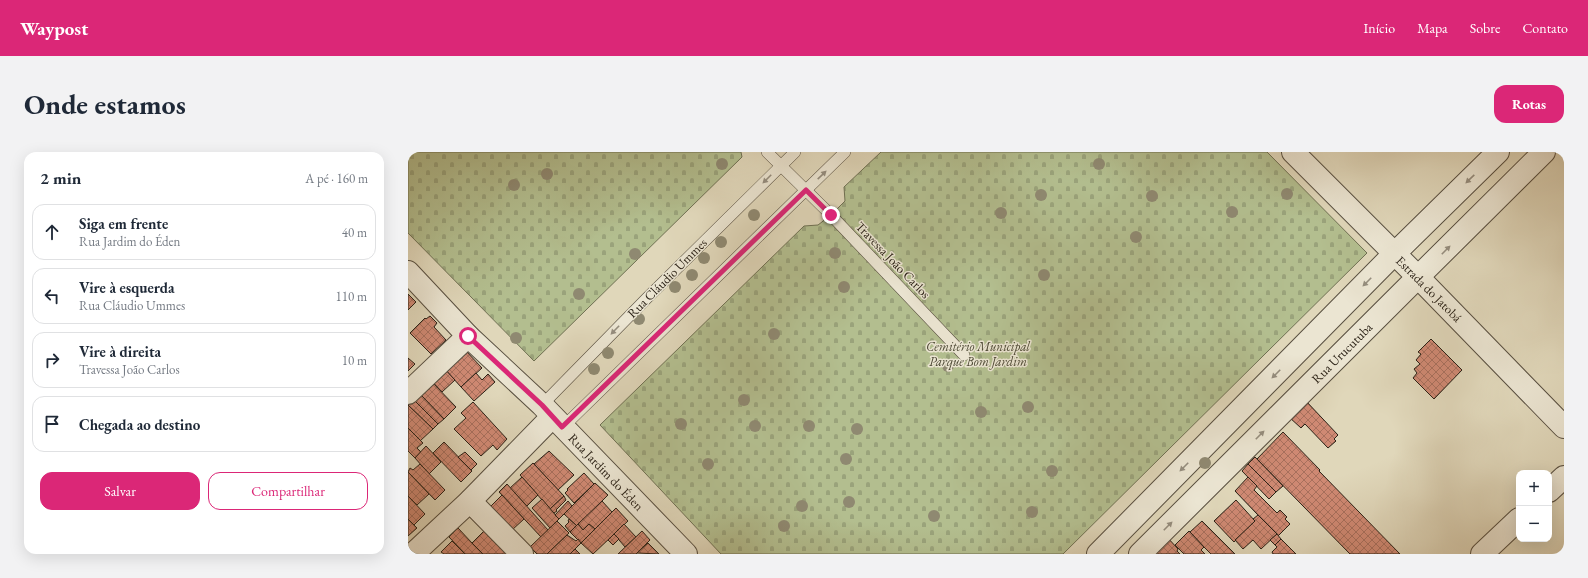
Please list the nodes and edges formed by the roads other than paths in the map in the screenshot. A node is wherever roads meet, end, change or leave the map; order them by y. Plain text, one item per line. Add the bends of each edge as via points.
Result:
1 (767, 152) edge
2 (795, 152) edge
3 (846, 152) edge
4 (1293, 152) edge
5 (1498, 152) edge
6 (1544, 152) edge
7 (781, 166) junction
8 (806, 190) junction
9 (1394, 254) junction
10 (408, 272) edge
11 (1418, 277) junction
12 (468, 336) junction
13 (964, 355) dead end
14 (408, 393) edge
15 (552, 416) junction
16 (1564, 427) edge
17 (1564, 477) edge
18 (1552, 488) edge
19 (470, 501) junction
20 (1516, 522) edge
21 (413, 554) edge
22 (522, 554) edge
23 (686, 554) edge
24 (1098, 554) edge
25 (1140, 554) edge
26 (1482, 554) edge

1 - 7 lane, Travessa João Carlos
2 - 7 lane, Rua Cláudio Ummes
8 -> 3 lane, Rua Cláudio Ummes
4 - 9 street, Estrada do Jatobá
5 -> 9 street
11 -> 6 street, Rua Urucutuba
7 - 8 lane, Travessa João Carlos
7 -> 15 lane, Rua Cláudio Ummes via 647,298
8 - 13 lane, Travessa João Carlos
8 - 15 lane, Rua Cláudio Ummes
9 - 11 street, Estrada do Jatobá
9 -> 24 street
10 - 12 street, Rua Jardim do Éden
11 - 16 street, Estrada do Jatobá
25 -> 11 street, Rua Urucutuba
12 - 14 street
12 - 15 street, Rua Jardim do Éden
15 - 19 street, Rua Cláudio Ummes
15 - 23 street, Rua Jardim do Éden
17 - 18 street
19 - 21 street, Rua Cláudio Ummes
19 - 22 street
20 - 26 street

